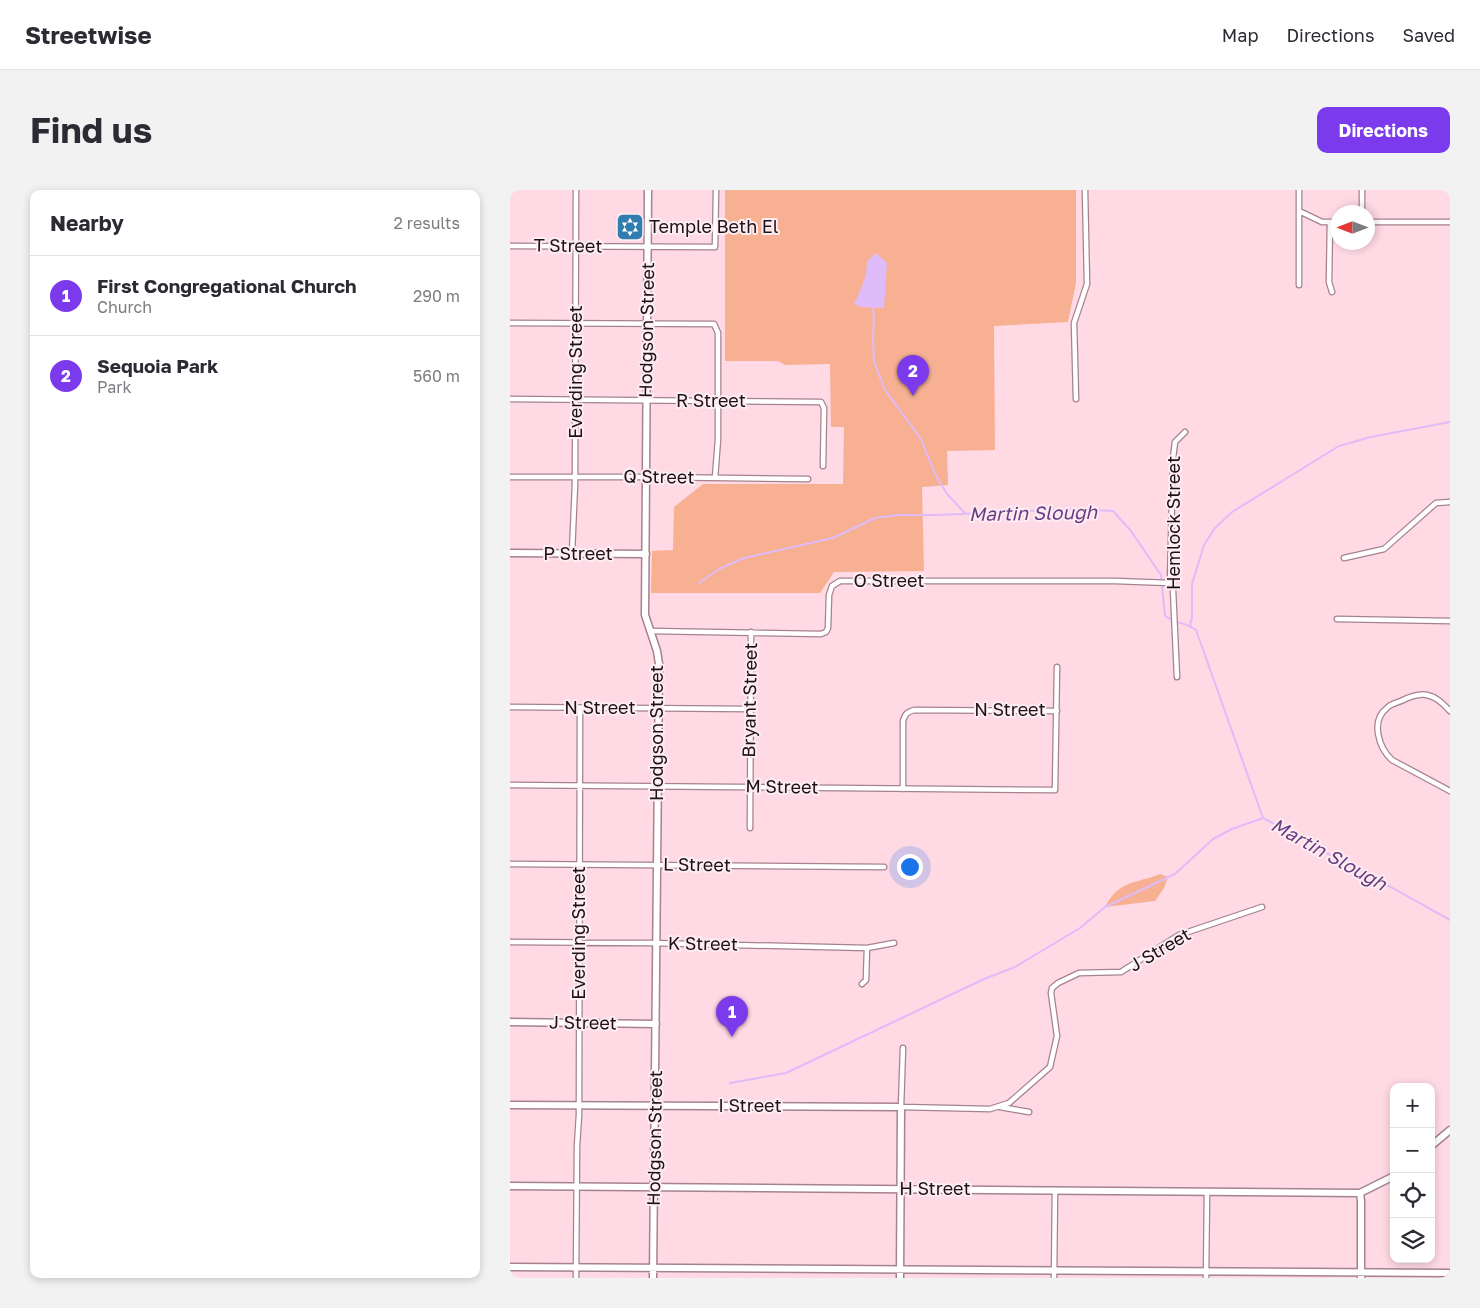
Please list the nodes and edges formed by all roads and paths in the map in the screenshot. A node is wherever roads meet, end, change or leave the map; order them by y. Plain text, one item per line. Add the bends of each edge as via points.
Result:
1 (576, 190) edge
2 (648, 190) edge
3 (716, 190) edge
4 (1085, 190) edge
5 (1299, 190) edge
6 (1362, 190) edge
7 (1362, 205) edge
8 (1299, 211) junction
9 (1330, 222) joint
10 (1375, 222) edge
11 (1450, 222) edge
12 (510, 246) edge
13 (576, 246) junction
14 (648, 247) junction
15 (1299, 284) dead end
16 (1332, 292) dead end
17 (510, 322) edge
18 (576, 323) junction
19 (648, 324) junction
20 (510, 399) edge
21 (575, 399) junction
22 (1076, 399) dead end
23 (646, 400) junction
24 (719, 401) junction
25 (1184, 432) dead end
26 (823, 466) dead end
27 (575, 476) junction
28 (510, 477) edge
29 (647, 477) junction
30 (716, 478) junction
31 (808, 479) dead end
32 (1450, 502) edge
33 (510, 553) edge
34 (572, 554) junction
35 (646, 554) junction
36 (1344, 558) dead end
37 (1170, 583) junction
38 (1337, 619) dead end
39 (1450, 621) edge
40 (650, 632) junction
41 (751, 632) junction
42 (1057, 667) dead end
43 (1178, 677) dead end
44 (510, 707) edge
45 (580, 708) junction
46 (658, 708) junction
47 (750, 709) junction
48 (1057, 711) junction
49 (1450, 711) edge
50 (510, 785) edge
51 (579, 786) junction
52 (657, 787) junction
53 (750, 787) junction
54 (903, 789) junction
55 (1450, 791) edge
56 (750, 828) dead end
57 (510, 864) edge
58 (580, 864) junction
59 (657, 865) junction
60 (884, 867) dead end
61 (1262, 907) dead end
62 (510, 942) edge
63 (579, 943) junction
64 (656, 943) junction
65 (894, 943) dead end
66 (867, 948) junction
67 (862, 984) dead end
68 (510, 1022) edge
69 (579, 1022) junction
70 (656, 1024) junction
71 (903, 1048) dead end
72 (510, 1104) edge
73 (579, 1105) junction
74 (655, 1106) junction
75 (901, 1107) junction
76 (999, 1107) junction
77 (1029, 1112) dead end
78 (1450, 1130) edge
79 (1435, 1143) edge
80 (1390, 1178) edge
81 (510, 1186) edge
82 (577, 1187) junction
83 (654, 1187) junction
84 (901, 1189) junction
85 (1055, 1190) junction
86 (1208, 1192) junction
87 (1360, 1192) junction
88 (510, 1267) edge
89 (576, 1267) junction
90 (654, 1268) junction
91 (900, 1270) junction
92 (1054, 1270) junction
93 (1450, 1273) edge
94 (1206, 1275) edge
95 (1361, 1275) edge
96 (576, 1278) edge
97 (654, 1278) edge
98 (900, 1278) edge
99 (1054, 1278) edge

1 - 13 street, Everding Street
2 - 14 street, Hodgson Street
3 - 14 street, T Street via 715,246
4 - 22 street via 1087,284 1074,323
5 - 8 street
6 - 7 street
8 - 9 street via 1322,222
8 - 15 street
9 - 16 street via 1329,282
10 - 11 street
12 - 13 street, T Street
13 - 14 street, T Street
13 - 18 street, Everding Street
14 - 19 street, Hodgson Street
17 - 18 street
18 - 19 street
18 - 21 street, Everding Street
19 - 23 street, Hodgson Street
19 - 24 street via 714,324 718,333
20 - 21 street, R Street
21 - 23 street, R Street
21 - 27 street, Everding Street
23 - 24 street, R Street
23 - 29 street, Hodgson Street
24 - 26 street, R Street via 821,402 824,408
24 - 30 street
25 - 37 street, Hemlock Street via 1175,442 1172,458
27 - 28 street, Q Street
27 - 29 street, Q Street
27 - 34 street, Everding Street
29 - 30 street, Q Street
29 - 35 street, Hodgson Street
30 - 31 street, Q Street
32 - 36 street via 1436,503 1384,549
33 - 34 street, P Street
34 - 35 street, P Street
35 - 40 street, Hodgson Street via 645,615
37 - 41 street, O Street via 840,581 832,586 829,595 826,632
37 - 43 street, Hemlock Street
38 - 39 street
40 - 41 street, O Street
40 - 46 street, Hodgson Street via 659,664
41 - 47 street, Bryant Street
42 - 48 street
44 - 45 street, N Street
45 - 46 street, N Street
45 - 51 street, Everding Street
46 - 47 street, N Street
46 - 52 street, Hodgson Street
47 - 53 street, Bryant Street
48 - 54 street, N Street via 914,710 904,715
48 - 54 street, M Street via 1055,790
49 - 55 street via 1438,699 1416,695 1388,707 1380,717 1378,728 1385,754
50 - 51 street, M Street
51 - 52 street, M Street
51 - 58 street, Everding Street
52 - 53 street, M Street
52 - 59 street, Hodgson Street
53 - 54 street, M Street
53 - 56 street, Bryant Street
57 - 58 street, L Street
58 - 59 street, L Street
58 - 63 street, Everding Street
59 - 60 street, L Street
59 - 64 street, Hodgson Street
61 - 76 street, J Street via 1179,935 1121,972 1080,973 1058,983 1051,993 1057,1036 1050,1067 1009,1103
62 - 63 street, K Street
63 - 64 street, K Street
63 - 69 street, Everding Street
64 - 66 street, K Street
64 - 70 street, Hodgson Street
65 - 66 street, K Street
66 - 67 street via 866,980
68 - 69 street, J Street
69 - 70 street, J Street
69 - 73 street, Everding Street
70 - 74 street, Hodgson Street
71 - 75 street
72 - 73 street, I Street
73 - 74 street, I Street
73 - 82 street, Everding Street
74 - 75 street, I Street
74 - 83 street, Hodgson Street
75 - 76 street, I Street
75 - 84 street
76 - 77 street
78 - 79 street
80 - 87 street
81 - 82 street, H Street
82 - 83 street, H Street
82 - 89 street, Everding Street
83 - 84 street, H Street
83 - 90 street, Hodgson Street
84 - 85 street, H Street
84 - 91 street
85 - 86 street, H Street
85 - 92 street
86 - 87 street, H Street
86 - 94 street
87 - 95 street
88 - 89 street
89 - 90 street
89 - 96 street, Everding Street
90 - 91 street
90 - 97 street, Hodgson Street
91 - 92 street
91 - 98 street
92 - 94 street
92 - 99 street
93 - 95 street
94 - 95 street

